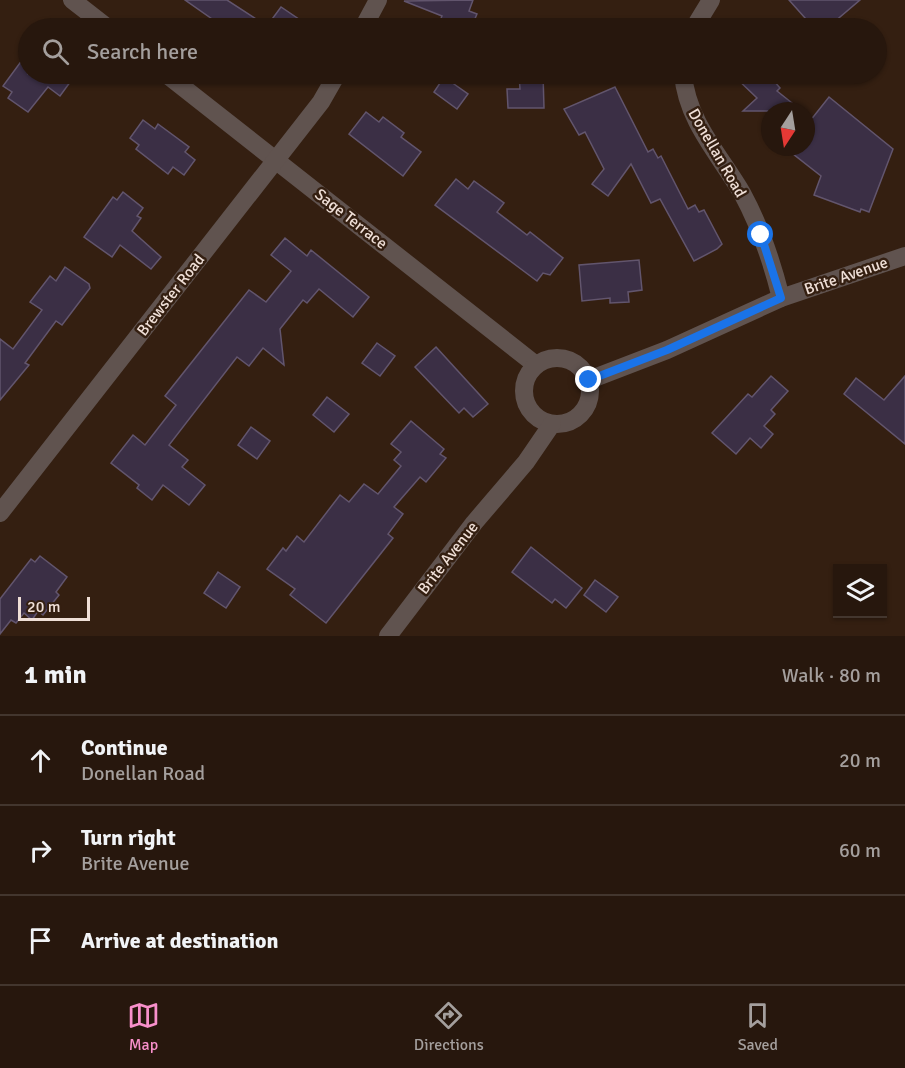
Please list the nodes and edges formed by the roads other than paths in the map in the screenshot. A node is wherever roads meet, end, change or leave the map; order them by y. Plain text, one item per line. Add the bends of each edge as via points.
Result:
1 (72, 0) edge
2 (378, 0) edge
3 (711, 0) edge
4 (95, 18) edge
5 (368, 18) edge
6 (700, 18) edge
7 (179, 84) edge
8 (331, 84) edge
9 (685, 84) edge
10 (276, 159) junction
11 (905, 256) edge
12 (781, 298) junction
13 (536, 365) junction
14 (589, 380) junction
15 (552, 424) junction
16 (0, 513) edge
17 (388, 636) edge

1 - 4 street
2 - 5 street
3 - 6 street
7 - 10 street, Sage Terrace
8 - 10 street, Brewster Road
9 - 12 street, Donellan Road via 692,114 742,194 761,235
10 - 13 street, Sage Terrace
10 - 16 street, Brewster Road
11 - 12 street, Brite Avenue
12 - 14 street, Brite Avenue via 667,350
13 - 14 street via 554,358 568,359
13 - 15 street via 525,382 524,394 533,414
14 - 15 street via 587,407 571,421
15 - 17 street, Brite Avenue

